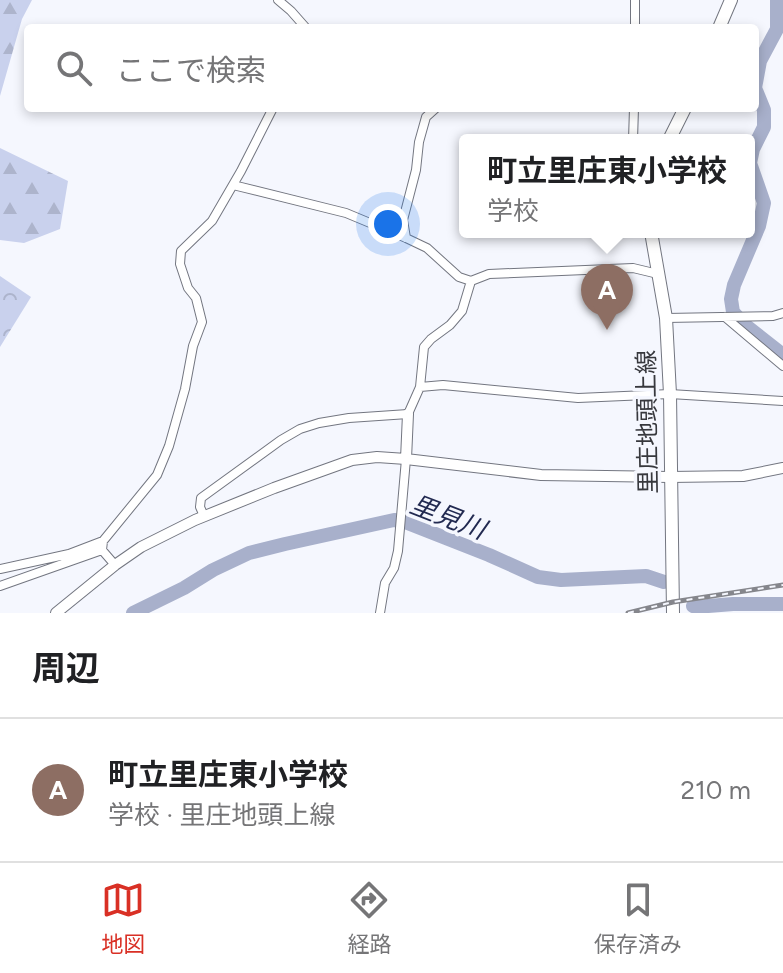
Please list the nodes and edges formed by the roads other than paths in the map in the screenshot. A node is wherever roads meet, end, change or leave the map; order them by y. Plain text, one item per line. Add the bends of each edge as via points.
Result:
1 (278, 0) edge
2 (635, 0) edge
3 (731, 0) edge
4 (302, 24) edge
5 (635, 24) edge
6 (721, 24) edge
7 (271, 112) edge
8 (432, 112) edge
9 (634, 112) edge
10 (683, 112) edge
11 (633, 134) edge
12 (672, 134) edge
13 (233, 185) junction
14 (406, 238) junction
15 (652, 238) edge
16 (658, 274) junction
17 (471, 281) junction
18 (783, 313) edge
19 (727, 317) junction
20 (666, 318) junction
21 (783, 366) edge
22 (420, 387) junction
23 (670, 394) junction
24 (783, 401) edge
25 (408, 414) junction
26 (406, 459) junction
27 (783, 468) edge
28 (670, 477) junction
29 (204, 516) junction
30 (103, 546) junction
31 (115, 565) junction
32 (0, 569) edge
33 (0, 586) edge
34 (56, 613) edge
35 (380, 613) edge
36 (673, 613) edge

1 - 4 street
2 - 5 street
3 - 6 main road
7 - 13 street
8 - 14 street via 419,142 403,220
9 - 11 street
10 - 12 main road
13 - 14 street via 346,213
13 - 30 street via 212,221 181,251 180,264 202,322 169,446 157,475
14 - 17 street
15 - 16 main road, 里庄地頭上線
16 - 17 street via 633,268 489,274
16 - 20 main road, 里庄地頭上線
17 - 22 street via 462,311 424,347
18 - 19 street
19 - 20 street
19 - 21 street
20 - 23 main road, 里庄地頭上線
22 - 23 street via 578,398
22 - 25 street
23 - 24 street
23 - 28 main road, 里庄地頭上線
25 - 26 street
25 - 29 street via 349,418 300,429 201,498
26 - 28 street via 541,475
26 - 29 street via 352,460
26 - 35 street via 398,551
27 - 28 street via 743,476
28 - 36 main road, 里庄地頭上線
29 - 31 street
30 - 31 street
30 - 32 street
30 - 33 street
31 - 34 street

